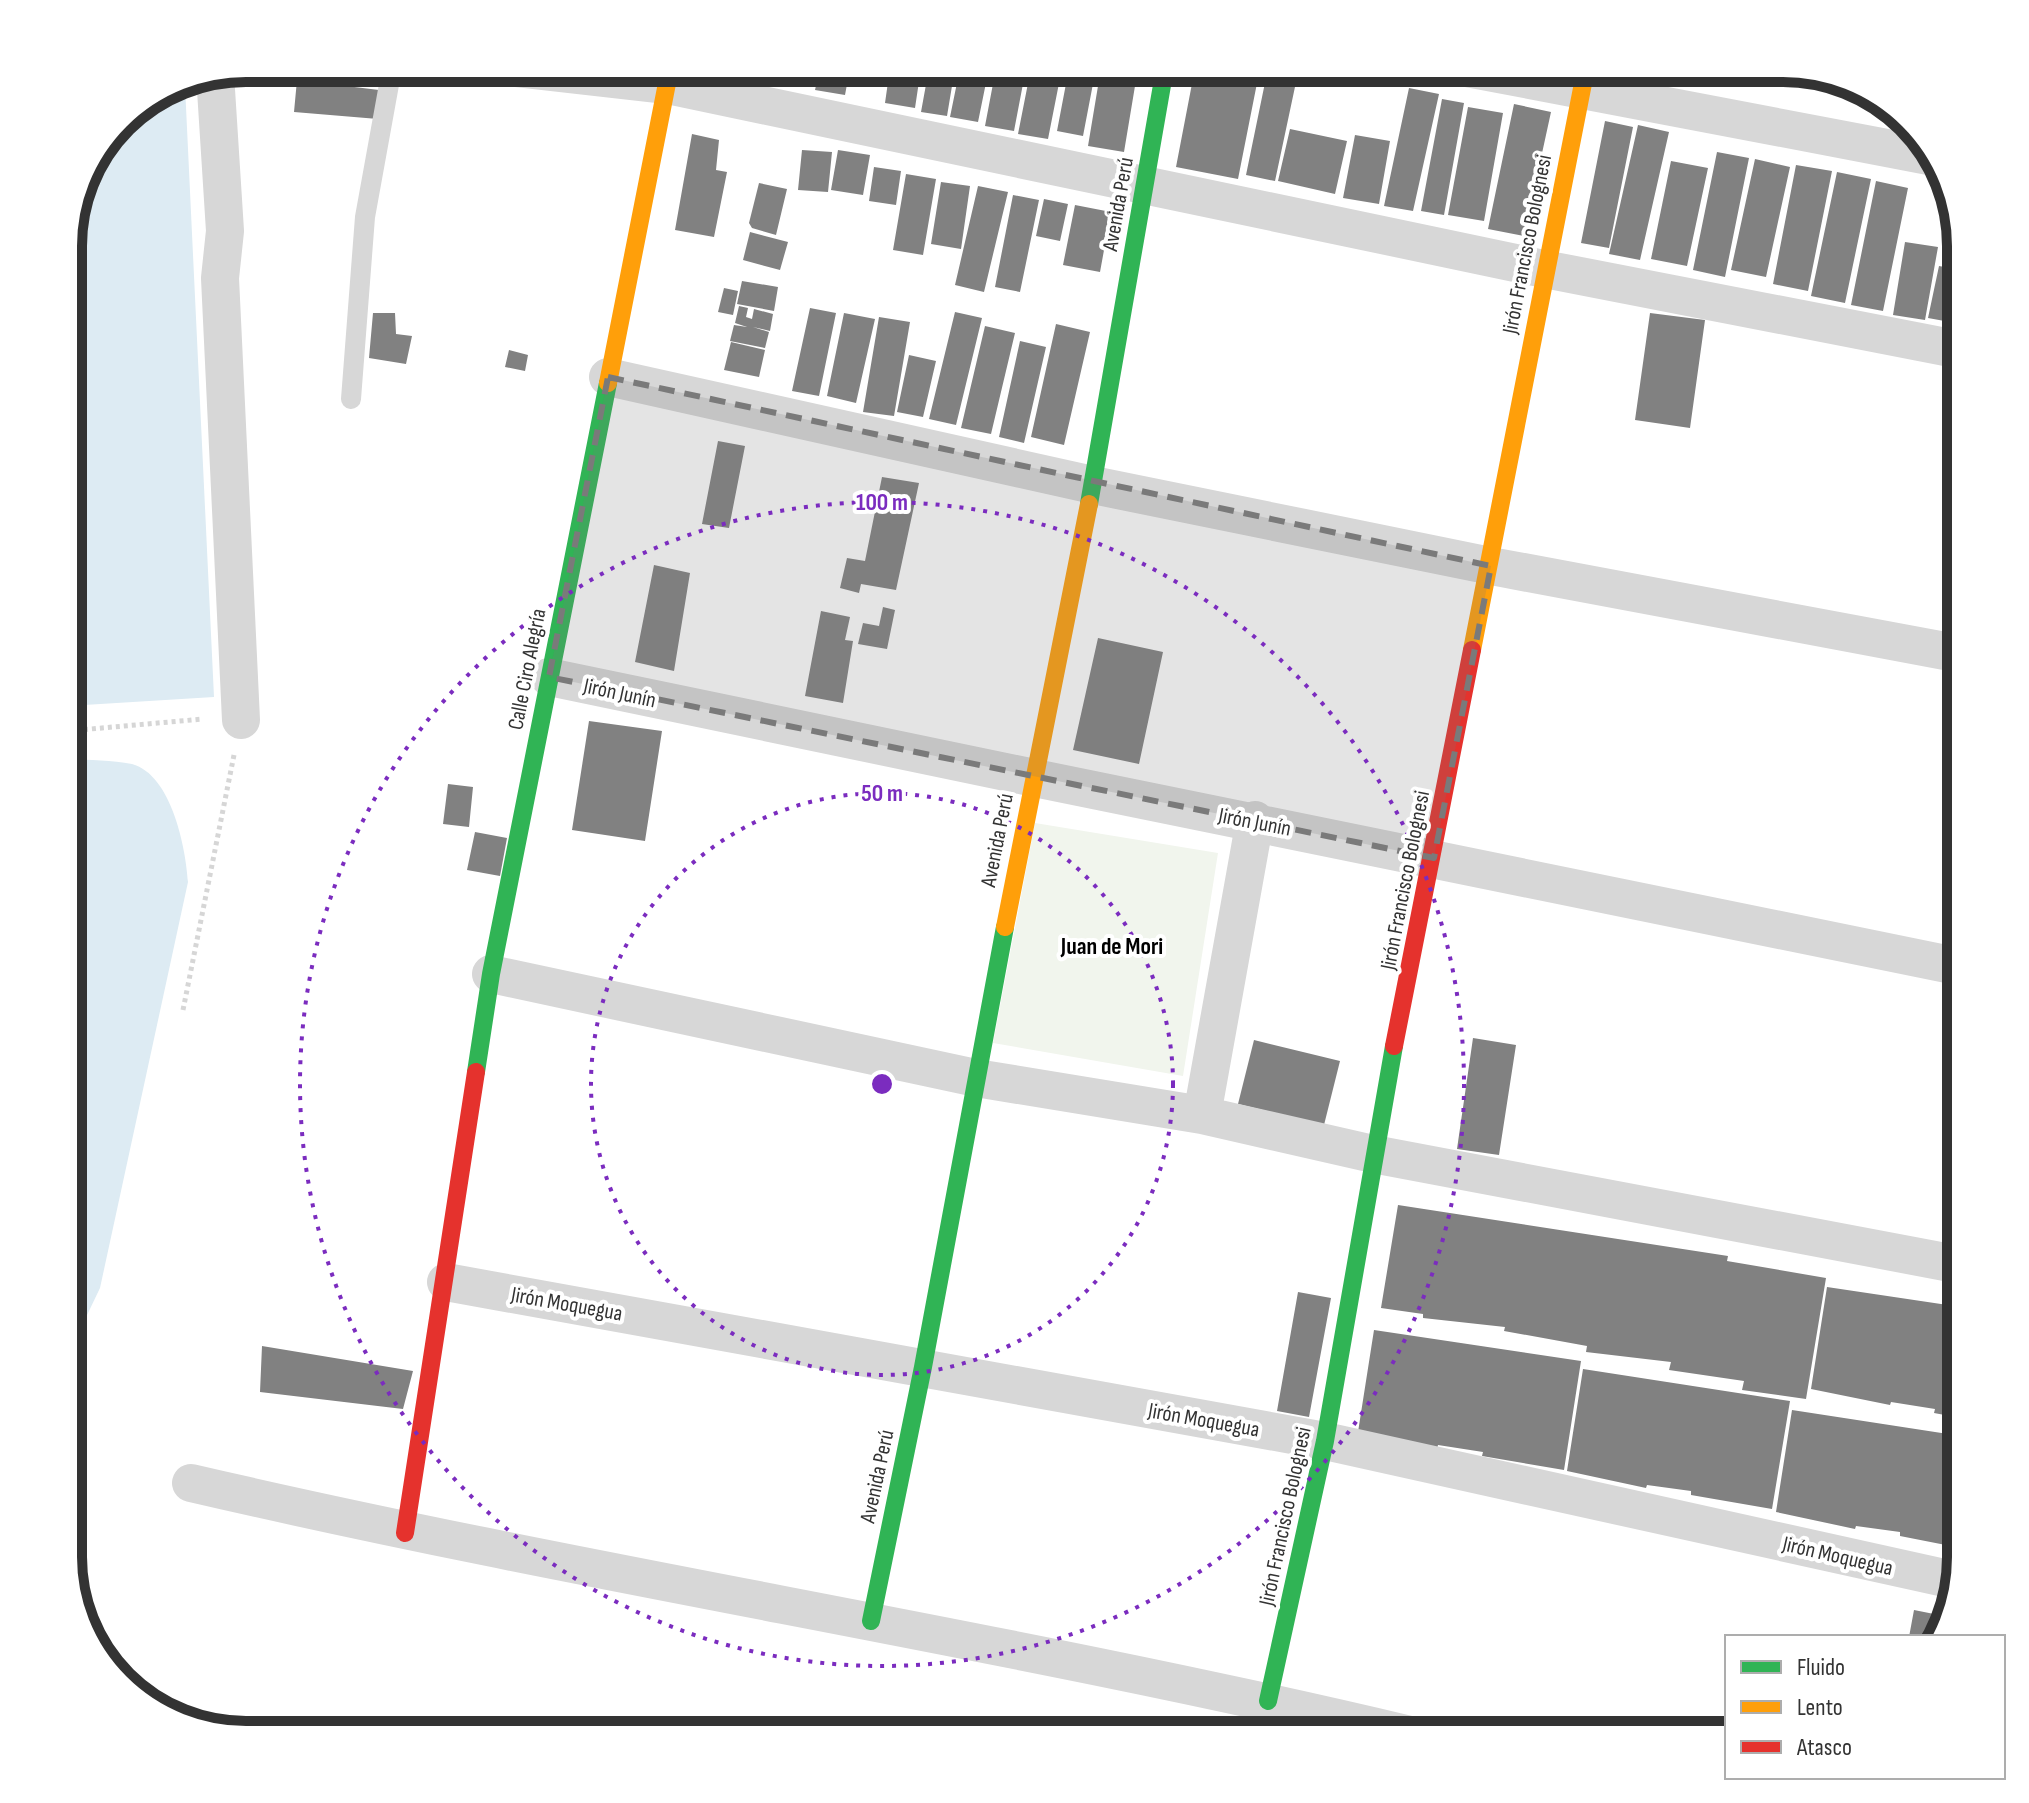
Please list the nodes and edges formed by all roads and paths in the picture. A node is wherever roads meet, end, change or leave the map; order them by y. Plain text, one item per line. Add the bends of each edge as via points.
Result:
1 (389, 82) edge
2 (667, 82) edge
3 (694, 82) edge
4 (1163, 82) edge
5 (1583, 82) edge
6 (1597, 82) edge
7 (216, 85) edge
8 (1918, 153) edge
9 (1145, 187) junction
10 (1544, 269) junction
11 (1947, 347) edge
12 (608, 377) junction
13 (351, 399) dead end
14 (1093, 485) junction
15 (1491, 566) junction
16 (1947, 651) edge
17 (549, 677) junction
18 (241, 720) junction
19 (82, 730) edge
20 (1032, 780) junction
21 (1255, 820) junction
22 (1434, 858) junction
23 (1947, 964) edge
24 (491, 974) junction
25 (183, 1010) dead end
26 (976, 1078) junction
27 (1202, 1115) junction
28 (1373, 1154) junction
29 (1947, 1262) edge
30 (446, 1282) junction
31 (923, 1367) junction
32 (1325, 1441) junction
33 (191, 1483) dead end
34 (405, 1533) junction
35 (1946, 1578) edge
36 (871, 1621) junction
37 (1268, 1701) junction
38 (1352, 1721) edge

1 - 13 lane via 365,217
2 - 12 street, Calle Ciro Alegría
3 - 9 street
4 - 9 street, Avenida Perú
5 - 10 street, Jirón Francisco Bolognesi
6 - 8 street
7 - 18 street
9 - 10 street
9 - 14 street, Avenida Perú
10 - 11 street
10 - 15 street, Jirón Francisco Bolognesi
12 - 14 street
12 - 17 street, Calle Ciro Alegría
14 - 15 street
14 - 20 street, Avenida Perú
15 - 16 street
15 - 22 street, Jirón Francisco Bolognesi
17 - 20 street, Jirón Junín
17 - 24 street, Calle Ciro Alegría
18 - 19 path
18 - 25 path
20 - 21 street, Jirón Junín
20 - 26 street, Avenida Perú
21 - 22 street, Jirón Junín
21 - 27 street
22 - 23 street, Jirón Junín
22 - 28 street, Jirón Francisco Bolognesi
24 - 26 street
24 - 30 street, Calle Ciro Alegría
26 - 27 street
26 - 31 street, Avenida Perú
27 - 28 street
28 - 29 street
28 - 32 street, Jirón Francisco Bolognesi
30 - 31 street, Jirón Moquegua
30 - 34 street, Calle Ciro Alegría
31 - 32 street, Jirón Moquegua
31 - 36 street, Avenida Perú
32 - 35 street, Jirón Moquegua
32 - 37 street, Jirón Francisco Bolognesi
33 - 34 street
34 - 36 street
36 - 37 street
37 - 38 street

